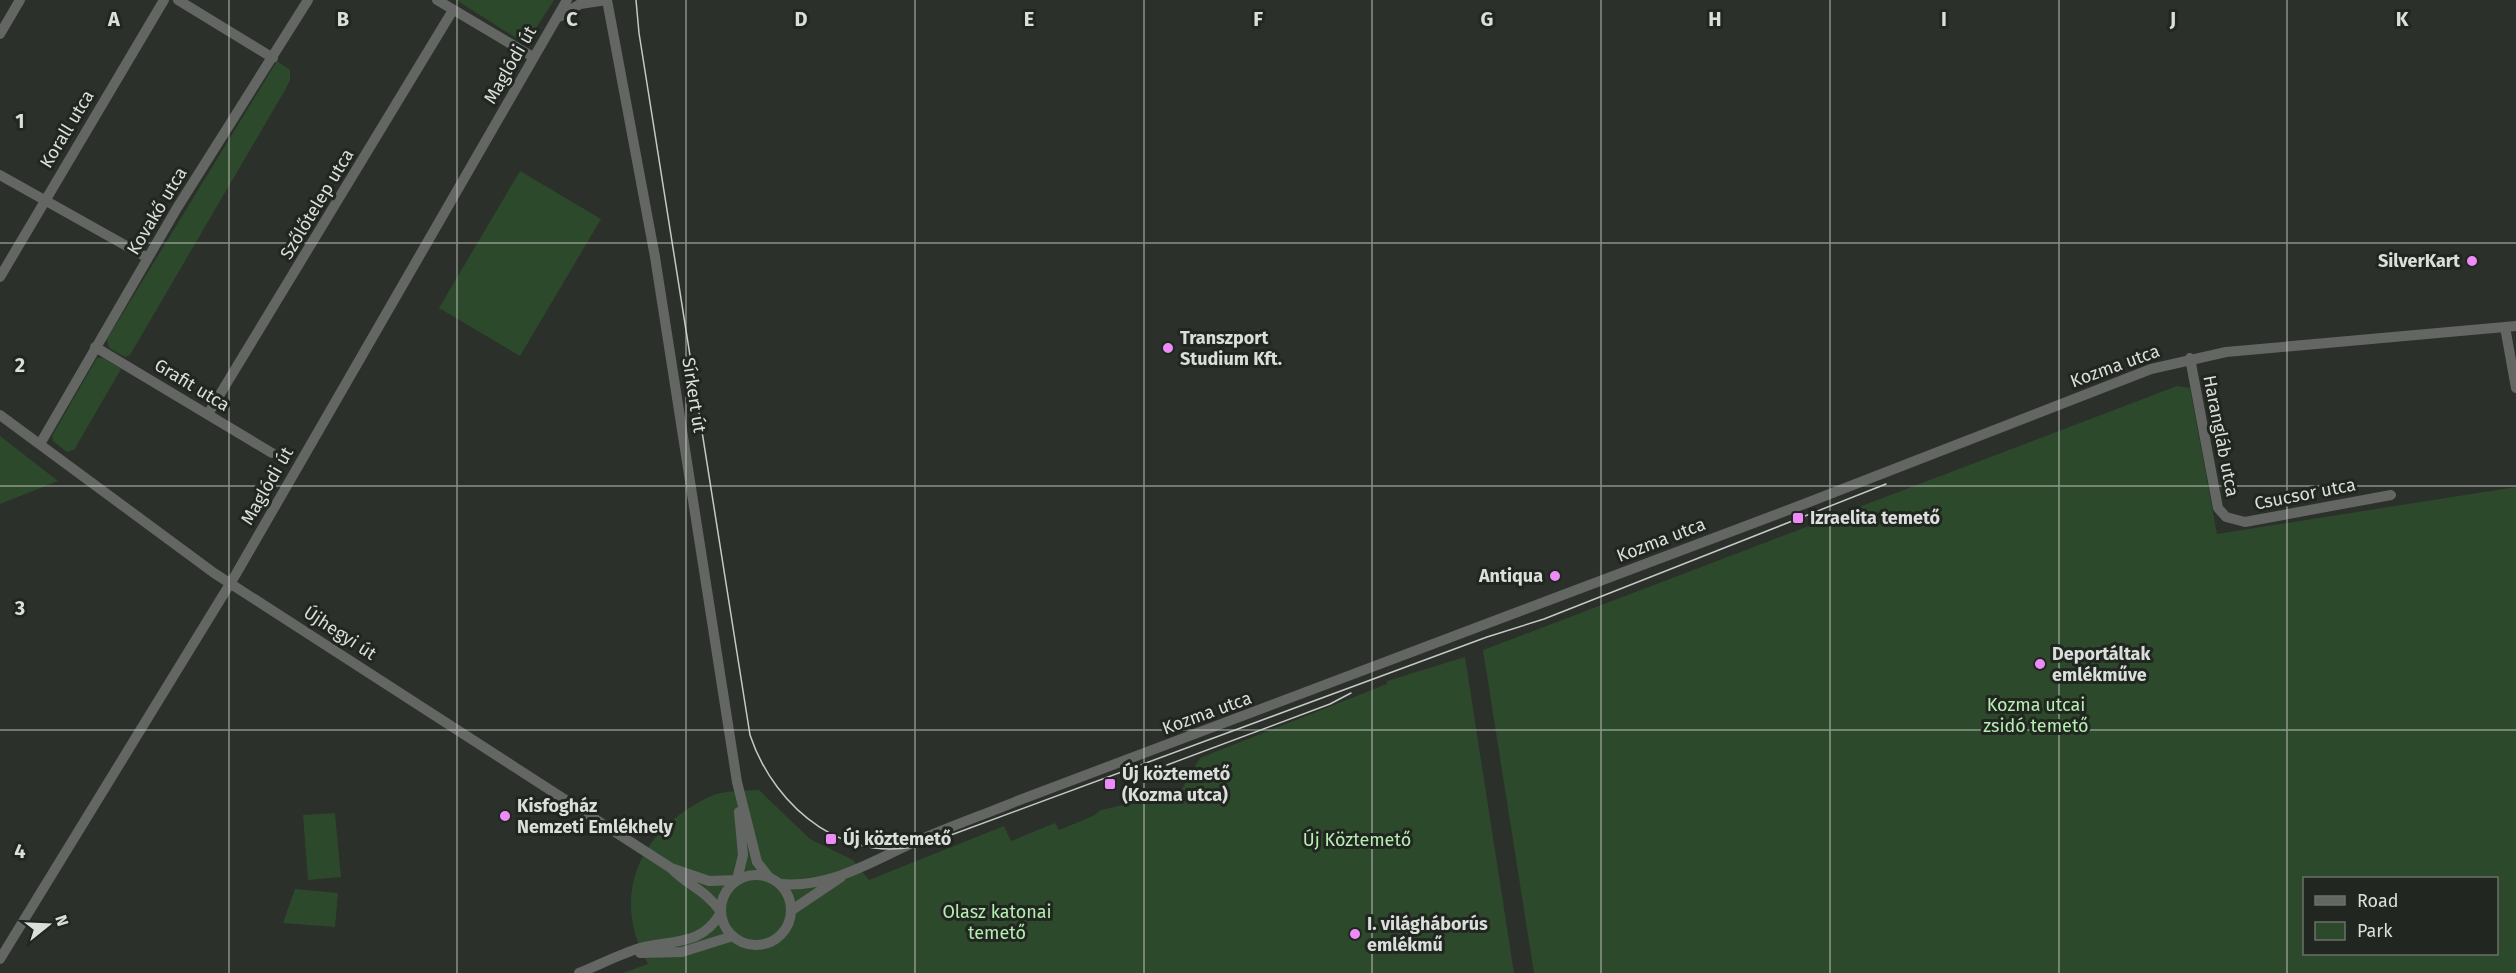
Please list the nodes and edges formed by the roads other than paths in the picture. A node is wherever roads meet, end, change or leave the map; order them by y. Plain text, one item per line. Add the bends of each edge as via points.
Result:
1 (20, 0) edge
2 (164, 0) edge
3 (178, 0) edge
4 (308, 0) edge
5 (437, 0) edge
6 (567, 0) edge
7 (607, 0) edge
8 (453, 10) junction
9 (553, 24) junction
10 (0, 34) edge
11 (533, 57) junction
12 (273, 58) junction
13 (0, 175) edge
14 (43, 201) junction
15 (148, 258) junction
16 (0, 277) edge
17 (2511, 327) edge
18 (95, 347) junction
19 (2190, 358) junction
20 (2516, 388) edge
21 (208, 414) junction
22 (0, 415) edge
23 (40, 444) junction
24 (272, 453) dead end
25 (2391, 495) dead end
26 (2226, 517) joint
27 (230, 584) junction
28 (740, 797) junction
29 (671, 868) junction
30 (768, 876) junction
31 (842, 877) junction
32 (737, 880) junction
33 (781, 884) junction
34 (792, 910) junction
35 (721, 912) junction
36 (733, 936) junction
37 (4, 941) edge
38 (631, 953) junction
39 (0, 958) edge
40 (579, 973) edge

1 - 10 street
2 - 14 street, Korall utca
3 - 12 street
4 - 12 street, Kovakő utca
5 - 8 street
6 - 9 street, Maglódi út
7 - 9 street, Maglódi út via 572,8
7 - 28 street, Sírkert út via 655,257
8 - 11 street
8 - 21 street, Szőlőtelep utca
9 - 11 street, Maglódi út
11 - 27 street, Maglódi út
12 - 15 street, Kovakő utca
13 - 14 street
14 - 15 street
14 - 16 street, Korall utca
15 - 18 street, Kovakő utca
17 - 19 street, Kozma utca
17 - 20 street
18 - 21 street, Grafit utca
18 - 23 street, Kovakő utca
19 - 26 street, Harangláb utca via 2218,508
19 - 31 street, Kozma utca via 2133,375 1804,504 1017,801
21 - 24 street, Grafit utca
22 - 23 street, Újhegyi út
23 - 27 street, Újhegyi út
25 - 26 street, Csucsor utca via 2245,522
27 - 29 street, Újhegyi út
27 - 37 street, Maglódi út
28 - 30 street, Sírkert út via 757,862
28 - 32 street, Sírkert út via 743,855
29 - 32 street, Újhegyi út via 709,881
29 - 35 street, Újhegyi út via 707,893
30 - 32 street via 754,874
30 - 33 street
31 - 33 street, Kozma utca via 802,885
31 - 34 street, Kozma utca
32 - 35 street via 723,896
33 - 34 street via 791,899
34 - 36 street, Kozma utca via 784,932 770,942 752,945
35 - 36 street
35 - 38 street via 695,938
36 - 38 street via 673,954
37 - 39 street, Maglódi út
38 - 40 street

